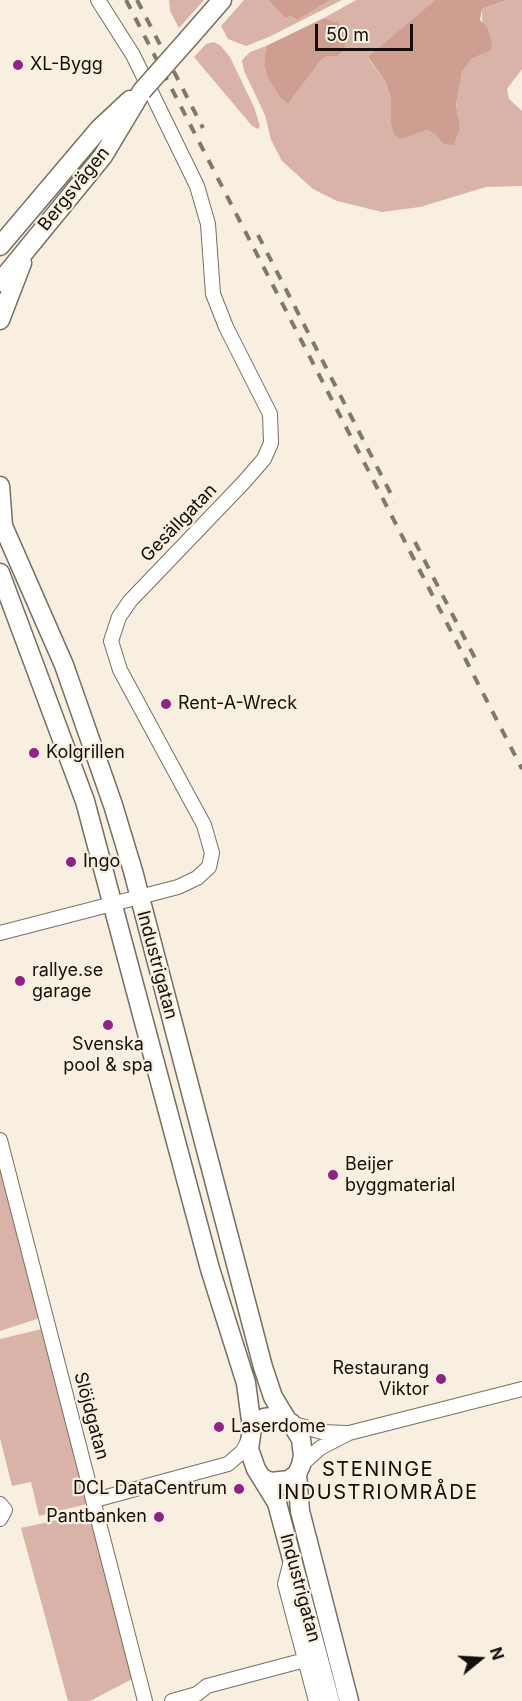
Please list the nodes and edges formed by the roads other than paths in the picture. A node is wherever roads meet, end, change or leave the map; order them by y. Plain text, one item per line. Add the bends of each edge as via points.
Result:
1 (98, 0) edge
2 (222, 0) edge
3 (141, 91) junction
4 (30, 244) junction
5 (0, 246) edge
6 (0, 282) edge
7 (0, 320) edge
8 (0, 486) edge
9 (2, 522) edge
10 (0, 573) edge
11 (140, 898) junction
12 (114, 904) junction
13 (0, 933) edge
14 (0, 1140) edge
15 (522, 1389) edge
16 (289, 1421) junction
17 (251, 1433) junction
18 (349, 1433) junction
19 (228, 1464) junction
20 (299, 1470) junction
21 (260, 1476) junction
22 (94, 1500) junction
23 (0, 1504) edge
24 (0, 1519) edge
25 (292, 1557) junction
26 (305, 1660) junction
27 (145, 1701) edge
28 (172, 1701) edge
29 (315, 1701) edge
30 (330, 1701) edge
31 (350, 1701) edge

1 - 11 street, Gesällgatan via 133,54 197,186 208,224 216,303 267,407 272,432 264,459 130,601 113,630 114,656 120,670 204,825 212,853 209,867 197,878
2 - 3 main road, Bergsvägen, bridge
3 - 4 main road, Bergsvägen via 111,144
3 - 5 main road, Bergsvägen via 99,129
4 - 6 main road, Bergsvägen
4 - 7 main road
8 - 9 main road, Industrigatan
9 - 11 main road, Industrigatan via 83,714
10 - 12 main road, Industrigatan via 64,740
11 - 12 street, Gesällgatan
11 - 16 main road, Industrigatan via 263,1367 273,1397
12 - 13 street, Gesällgatan
12 - 17 main road, Industrigatan via 206,1258 246,1383
14 - 22 street, Slöjdgatan
15 - 18 street
16 - 17 main road via 270,1416 258,1421
16 - 18 street via 322,1432
16 - 20 main road via 302,1443
17 - 19 street via 243,1451
17 - 21 main road via 252,1460
18 - 20 street via 320,1448
19 - 21 street
19 - 22 street
20 - 21 main road via 279,1483
20 - 31 main road, Industrigatan via 300,1511
21 - 25 main road, Industrigatan via 277,1503
22 - 27 street, Slöjdgatan
23 - 24 street via 5,1510
25 - 26 street via 285,1584
25 - 30 main road, Industrigatan
26 - 28 street via 207,1686 196,1694
26 - 29 street

